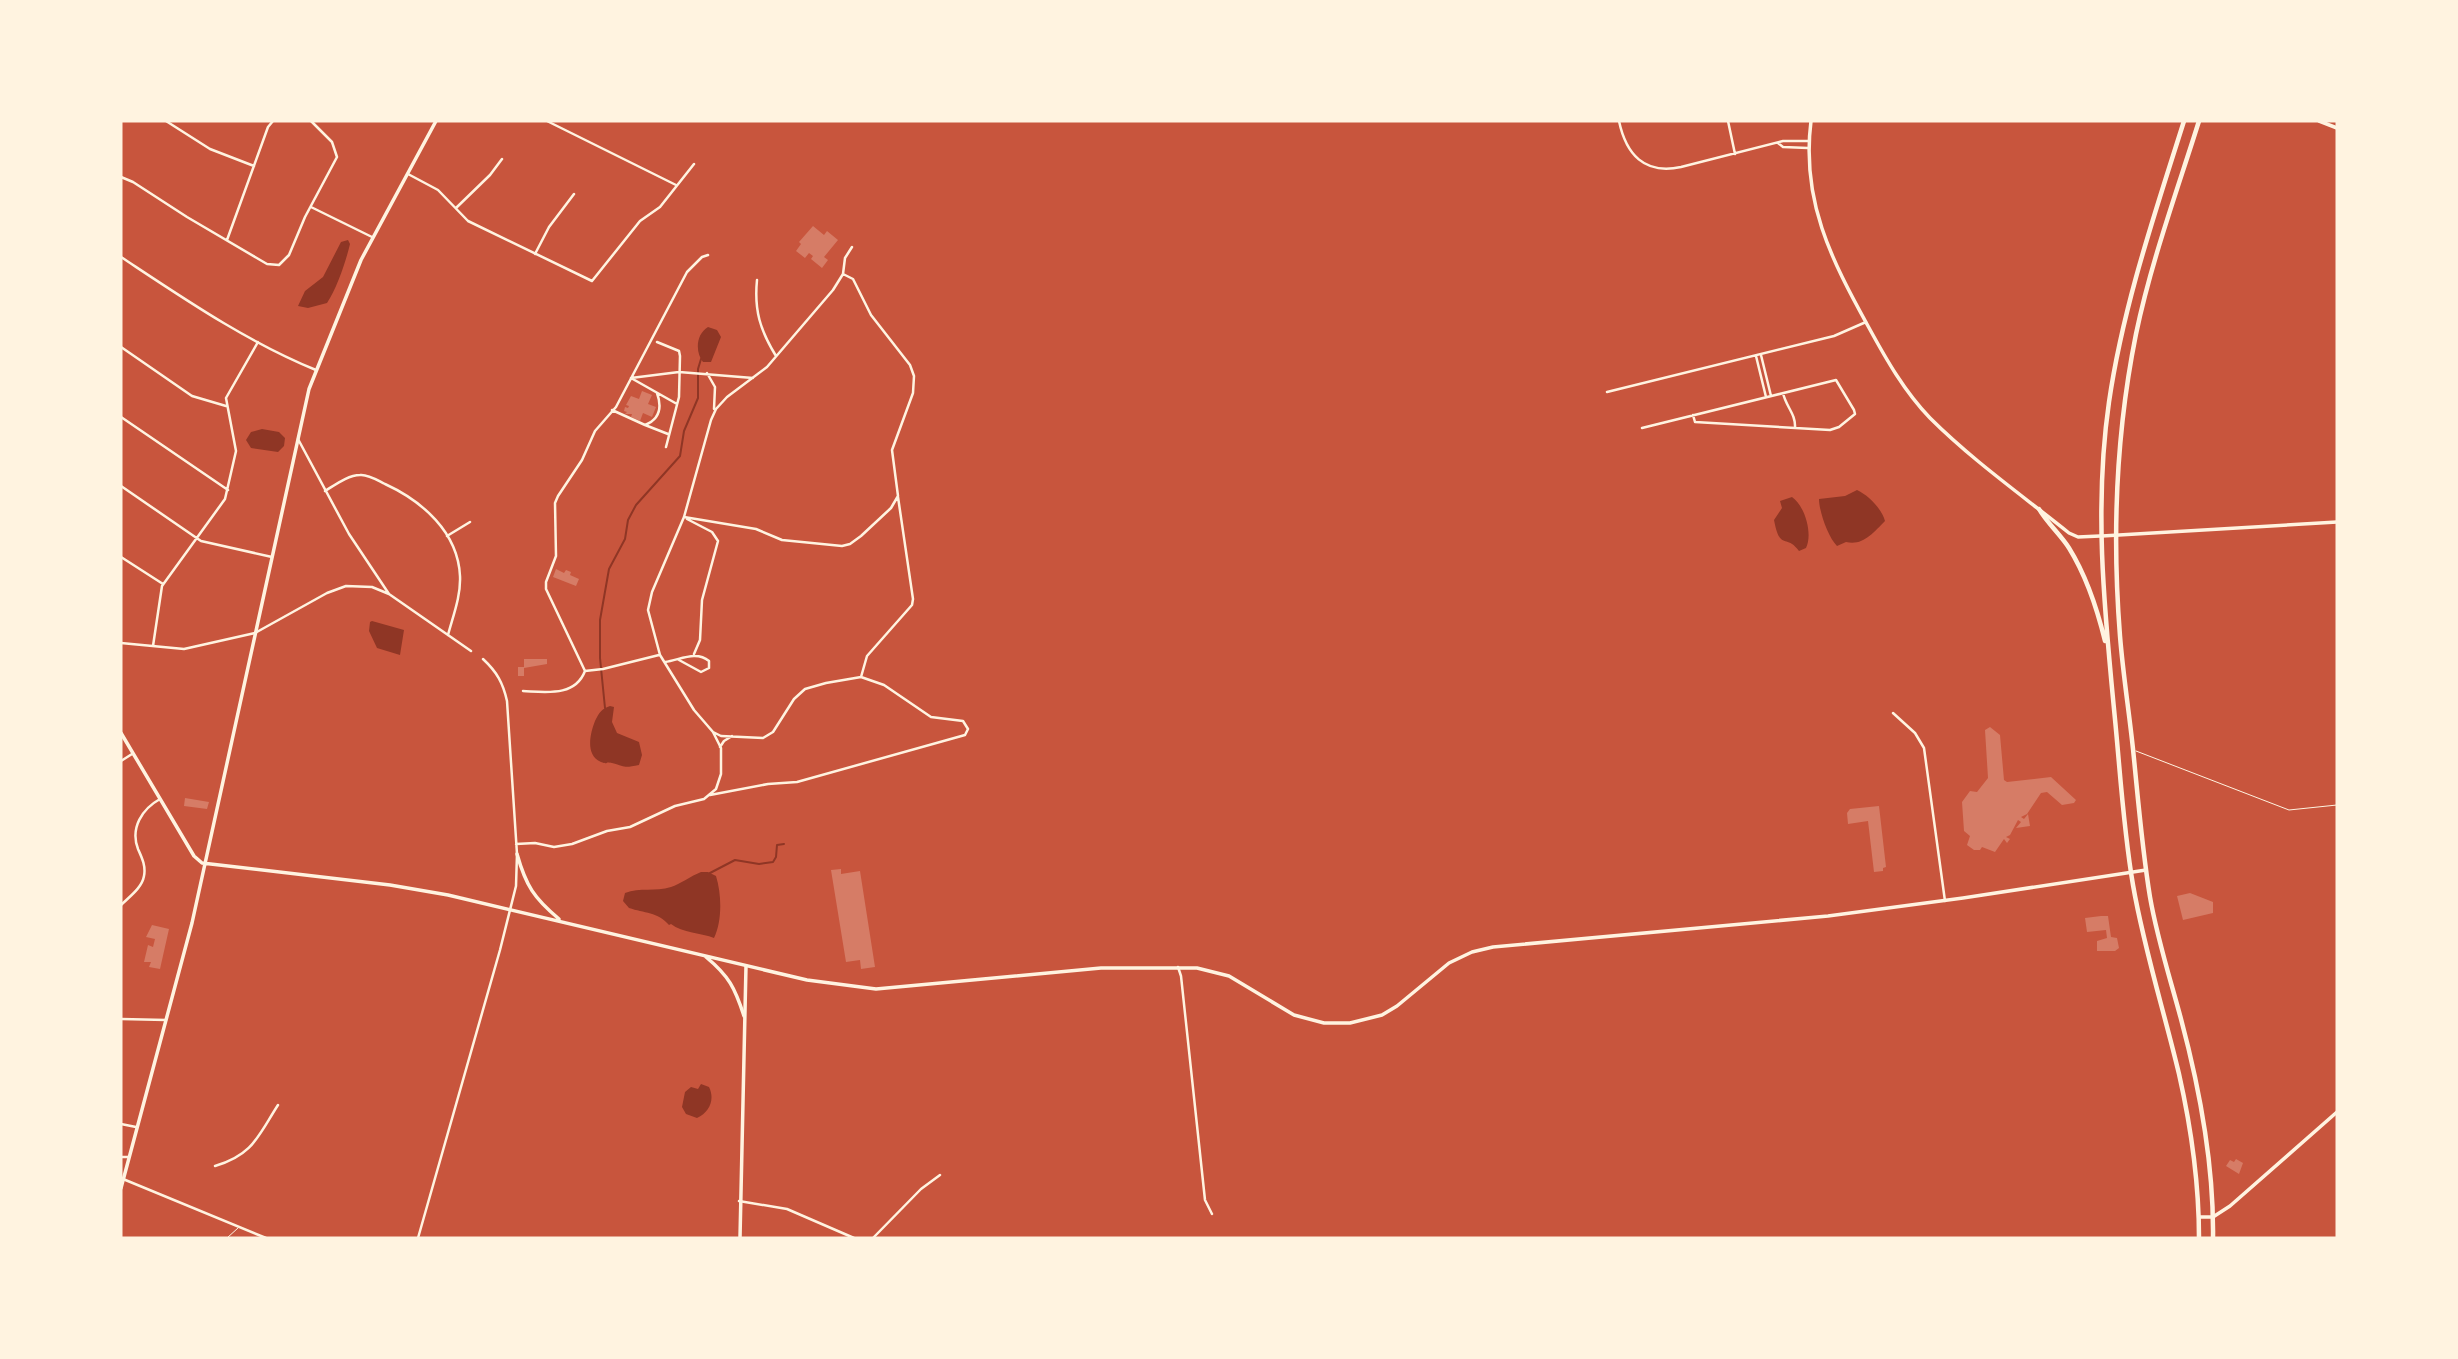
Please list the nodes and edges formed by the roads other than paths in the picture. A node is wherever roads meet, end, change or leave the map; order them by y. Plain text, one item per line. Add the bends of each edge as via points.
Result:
1 (166, 121) edge
2 (273, 121) edge
3 (311, 121) edge
4 (436, 121) edge
5 (547, 121) edge
6 (1619, 121) edge
7 (1728, 121) edge
8 (1811, 121) edge
9 (2184, 121) edge
10 (2199, 121) edge
11 (2319, 121) edge
12 (2337, 128) edge
13 (1809, 141) junction
14 (1777, 143) junction
15 (1809, 148) junction
16 (1735, 154) junction
17 (502, 159) dead end
18 (694, 164) dead end
19 (254, 166) junction
20 (407, 174) junction
21 (121, 177) edge
22 (677, 185) junction
23 (574, 194) dead end
24 (311, 207) junction
25 (456, 208) junction
26 (372, 237) junction
27 (227, 240) junction
28 (852, 247) dead end
29 (536, 254) junction
30 (708, 255) dead end
31 (121, 257) edge
32 (843, 274) junction
33 (757, 280) dead end
34 (1866, 322) junction
35 (258, 342) junction
36 (657, 342) dead end
37 (121, 347) edge
38 (1761, 355) junction
39 (776, 356) junction
40 (1756, 356) junction
41 (316, 370) junction
42 (679, 372) junction
43 (707, 373) junction
44 (631, 378) junction
45 (752, 378) junction
46 (1607, 392) dead end
47 (657, 393) junction
48 (1783, 393) junction
49 (1771, 396) junction
50 (1766, 397) junction
51 (677, 405) junction
52 (226, 406) junction
53 (612, 410) junction
54 (713, 414) junction
55 (1693, 415) junction
56 (121, 417) edge
57 (645, 425) junction
58 (1642, 428) dead end
59 (1795, 428) junction
60 (669, 435) junction
61 (298, 439) junction
62 (666, 447) dead end
63 (121, 486) edge
64 (228, 490) junction
65 (326, 491) junction
66 (898, 496) junction
67 (2039, 509) junction
68 (885, 512) junction
69 (901, 516) junction
70 (684, 517) junction
71 (2337, 522) edge
72 (470, 523) dead end
73 (711, 523) junction
74 (708, 530) junction
75 (2116, 534) junction
76 (447, 536) junction
77 (2100, 536) junction
78 (197, 538) junction
79 (121, 557) edge
80 (272, 557) junction
81 (163, 584) junction
82 (389, 594) junction
83 (255, 633) junction
84 (448, 635) junction
85 (121, 643) edge
86 (153, 646) junction
87 (471, 651) dead end
88 (694, 654) junction
89 (660, 655) junction
90 (2109, 655) junction
91 (483, 659) dead end
92 (679, 660) junction
93 (665, 662) junction
94 (585, 671) junction
95 (861, 677) junction
96 (523, 691) dead end
97 (1893, 713) dead end
98 (713, 732) junction
99 (121, 733) edge
100 (732, 736) junction
101 (720, 747) junction
102 (2133, 751) junction
103 (132, 754) junction
104 (121, 761) edge
105 (710, 795) junction
106 (160, 799) junction
107 (2337, 805) edge
108 (516, 844) junction
109 (517, 854) junction
110 (205, 863) junction
111 (2146, 870) junction
112 (2131, 872) junction
113 (1945, 901) junction
114 (121, 905) edge
115 (510, 909) junction
116 (561, 921) junction
117 (704, 955) junction
118 (746, 965) junction
119 (1178, 967) junction
120 (744, 1016) junction
121 (121, 1019) edge
122 (166, 1020) junction
123 (278, 1105) dead end
124 (2337, 1112) edge
125 (121, 1124) edge
126 (136, 1127) junction
127 (121, 1157) edge
128 (128, 1157) junction
129 (215, 1166) dead end
130 (940, 1175) dead end
131 (123, 1179) junction
132 (121, 1188) edge
133 (739, 1201) junction
134 (1212, 1214) dead end
135 (2199, 1217) junction
136 (2213, 1217) junction
137 (239, 1227) junction
138 (226, 1238) edge
139 (266, 1238) edge
140 (418, 1238) edge
141 (740, 1238) edge
142 (854, 1238) edge
143 (873, 1238) edge
144 (2199, 1238) edge
145 (2213, 1238) edge

1 - 19 street via 210,149
2 - 19 street
3 - 24 street via 337,154
4 - 20 main road
5 - 22 street
6 - 16 street via 1629,150 1658,168 1673,169
7 - 16 street
8 - 13 main road
9 - 77 main road via 2134,281 2112,379
10 - 75 main road via 2136,334 2123,423
11 - 12 main road
13 - 14 street
13 - 15 main road
14 - 15 street
14 - 16 street
15 - 34 main road via 1822,233
17 - 25 street
18 - 22 street
19 - 27 street
20 - 25 street via 438,190
20 - 26 main road
21 - 27 street
22 - 29 street via 660,207 640,221 592,281
23 - 29 street
24 - 26 street
24 - 27 street via 289,255 277,265 267,264
25 - 29 street via 468,221
26 - 41 main road
28 - 32 street
30 - 44 street via 687,272
31 - 35 street
32 - 39 street
32 - 66 street via 853,279 871,315 914,376 913,393 892,450
33 - 39 street via 757,314 762,334
34 - 38 street via 1834,336
34 - 67 main road via 1895,374 1922,409
35 - 41 street
35 - 52 street via 229,391
36 - 42 street via 679,351
37 - 52 street via 192,396
38 - 40 street
38 - 49 street
39 - 45 street
40 - 46 street
40 - 50 street
41 - 61 main road
42 - 43 street
42 - 44 street
42 - 51 street
43 - 45 street
43 - 54 street via 715,387
44 - 47 street
44 - 53 street
45 - 54 street
47 - 51 street
47 - 57 street via 659,412
48 - 49 street
48 - 59 street
48 - 59 street via 1836,380 1854,410 1830,430
49 - 50 street
50 - 55 street
51 - 60 street
52 - 64 street via 236,451
53 - 57 street
53 - 94 street via 558,495 555,556 546,582
54 - 70 street
55 - 58 street
55 - 59 street via 1695,422
56 - 64 street
57 - 60 street
60 - 62 street
61 - 65 street
61 - 80 main road
63 - 78 street
64 - 78 street
65 - 76 street via 353,476 367,476 417,501
65 - 82 street via 361,555
66 - 68 street
66 - 69 street
67 - 77 main road via 2074,536
67 - 90 main road via 2080,568 2096,603
68 - 69 street
68 - 73 street via 861,536 842,546 782,540 756,529
69 - 95 street via 912,605 867,656
70 - 73 street
70 - 74 street
70 - 89 street via 648,610
71 - 75 main road
72 - 76 street
73 - 74 street
74 - 88 street via 718,541
75 - 77 main road
75 - 102 main road via 2120,636
76 - 84 street via 460,578
77 - 90 main road
78 - 80 street
78 - 81 street
79 - 81 street
80 - 83 main road
81 - 86 street
82 - 83 street via 372,587 346,586
82 - 84 street
83 - 86 street via 184,649
83 - 110 main road
84 - 87 street
85 - 86 street
88 - 92 street
88 - 92 street via 709,661 708,670 701,672
89 - 93 street
89 - 94 street
90 - 112 main road
91 - 108 street via 498,675 507,701
92 - 93 street
93 - 98 street
94 - 96 street via 569,690
95 - 100 street via 805,689 773,732 763,738
95 - 105 street via 884,685 931,717 963,721 967,733 797,782
97 - 113 street via 1924,748
98 - 100 street
98 - 101 street
99 - 103 main road
100 - 101 street
101 - 105 street via 721,774
102 - 107 lane via 2289,810
102 - 111 main road
103 - 104 street
103 - 106 main road
105 - 108 street via 572,844
106 - 110 main road via 194,856
106 - 114 street via 140,817 136,843 144,876
108 - 109 street
109 - 115 street
109 - 116 main road via 531,891
110 - 115 main road via 390,885
110 - 122 main road
111 - 112 main road
111 - 136 main road via 2158,936 2197,1083
112 - 113 main road
112 - 135 main road via 2186,1109
113 - 119 main road via 1481,950 1449,963 1382,1015 1350,1023 1304,1018 1229,976
115 - 116 main road
115 - 140 street
116 - 117 main road
117 - 118 main road
117 - 120 main road via 733,985
118 - 119 main road via 807,980 876,989 1101,968
118 - 120 main road
119 - 134 street via 1205,1200
120 - 133 main road
121 - 122 street
122 - 126 main road
123 - 129 street via 250,1148
124 - 136 main road
125 - 126 street
126 - 128 main road
127 - 128 street
128 - 131 main road
130 - 143 street via 920,1189
131 - 132 main road
131 - 137 street
133 - 141 main road
133 - 142 street via 787,1209
135 - 136 main road
135 - 144 main road
136 - 145 main road
137 - 138 lane
137 - 139 street

